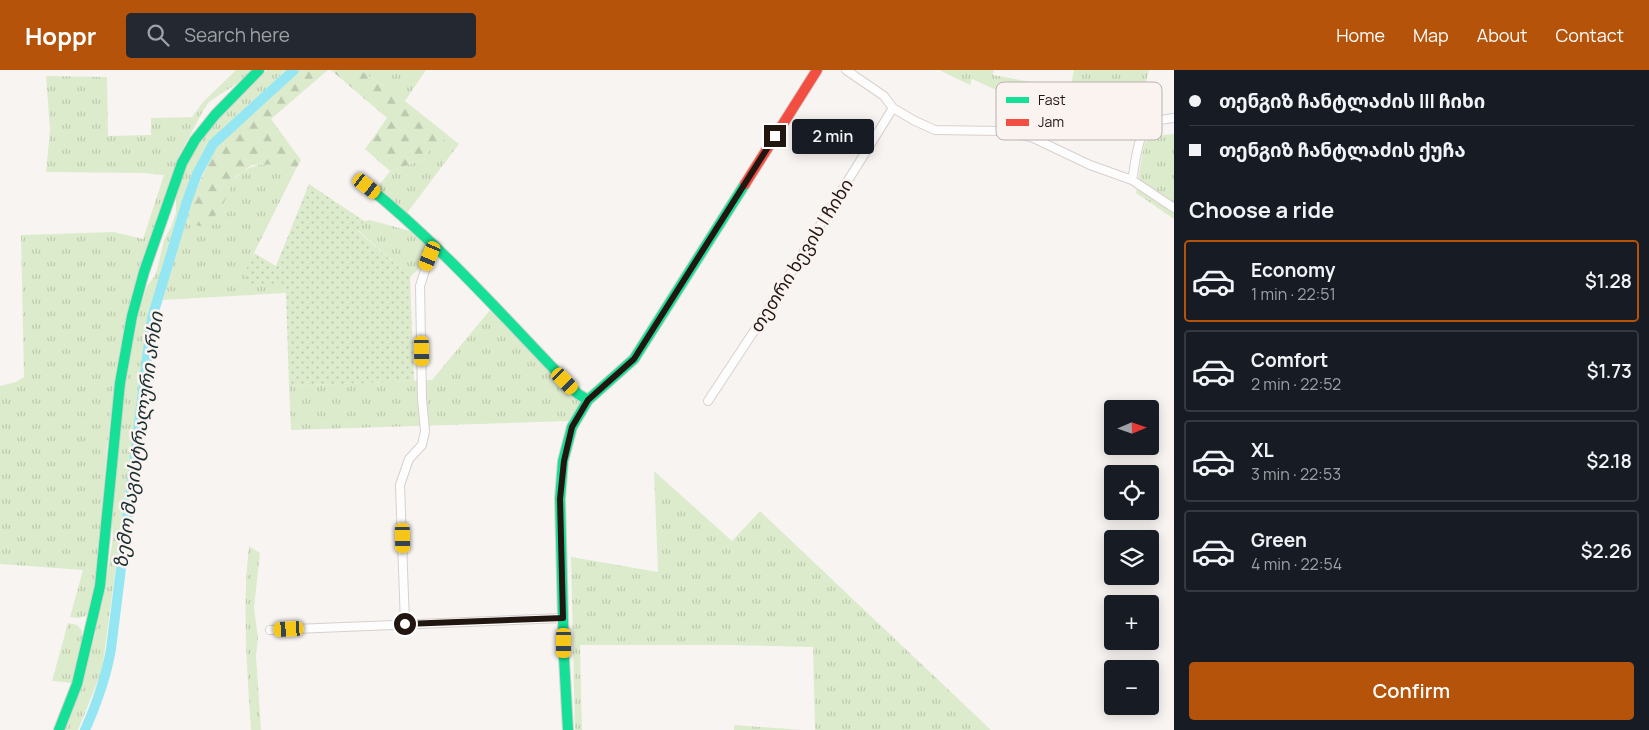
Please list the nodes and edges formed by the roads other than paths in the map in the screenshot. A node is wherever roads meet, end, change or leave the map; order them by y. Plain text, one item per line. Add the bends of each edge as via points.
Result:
1 (259, 70) edge
2 (817, 70) edge
3 (846, 70) edge
4 (893, 108) junction
5 (996, 131) edge
6 (1037, 140) edge
7 (1141, 140) edge
8 (1132, 180) junction
9 (367, 186) dead end
10 (1174, 208) edge
11 (435, 246) junction
12 (588, 400) junction
13 (708, 401) dead end
14 (563, 618) junction
15 (405, 624) junction
16 (270, 630) dead end
17 (59, 730) edge
18 (568, 730) edge

1 - 17 street via 195,140 182,163 154,239 132,316 120,383 100,586 77,684
2 - 12 street via 634,359
3 - 4 street via 884,96
4 - 5 street via 935,130
4 - 13 street, თეთრი ხევის I ჩიხი
6 - 8 street via 1090,165
7 - 8 street
8 - 10 street
9 - 11 street
11 - 12 street via 578,394
11 - 15 street via 420,286 425,431 422,445 410,459 400,484
12 - 14 street via 572,427 564,461 560,499
14 - 15 street
14 - 18 street
15 - 16 street

